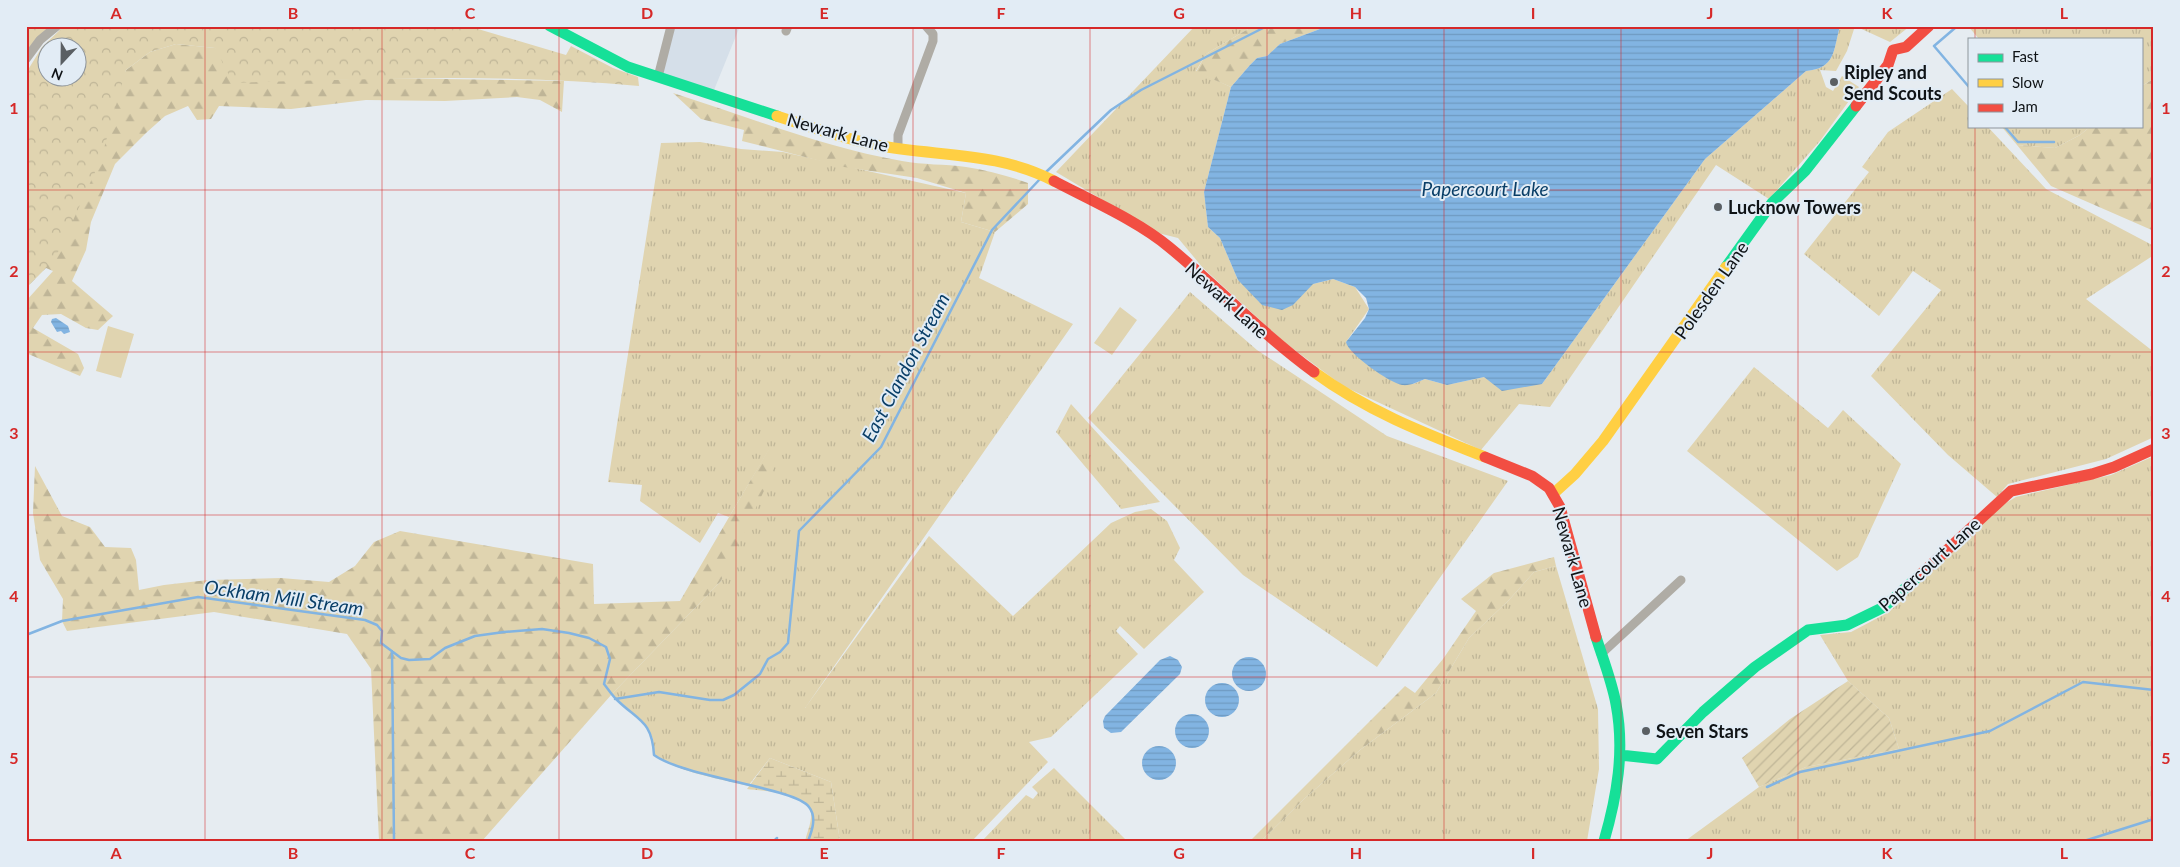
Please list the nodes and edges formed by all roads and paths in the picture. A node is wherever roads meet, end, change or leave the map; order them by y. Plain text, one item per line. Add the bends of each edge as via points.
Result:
1 (57, 26) edge
2 (550, 26) edge
3 (671, 26) edge
4 (926, 26) edge
5 (1929, 26) edge
6 (26, 59) edge
7 (658, 77) junction
8 (898, 148) junction
9 (2154, 449) edge
10 (1553, 494) junction
11 (1680, 580) dead end
12 (1601, 654) junction
13 (1620, 755) junction
14 (1604, 841) edge

1 - 6 street via 40,40
2 - 7 main road, Newark Lane via 628,67
3 - 7 street
4 - 8 street via 933,41 898,135
5 - 10 main road, Polesden Lane via 1906,47 1893,50 1888,65 1805,171 1772,204 1603,441
7 - 8 main road, Newark Lane via 835,135
8 - 10 main road, Newark Lane via 1011,163 1055,180 1168,246 1254,325 1334,387 1389,418 1532,476 1545,483
9 - 13 main road, Papercourt Lane via 2092,474 2011,491 1884,607 1847,625 1808,630 1755,666 1702,712 1657,759
10 - 12 main road, Newark Lane via 1560,507
11 - 12 street
12 - 13 main road, Newark Lane via 1617,708
13 - 14 main road, Newark Lane via 1615,804

